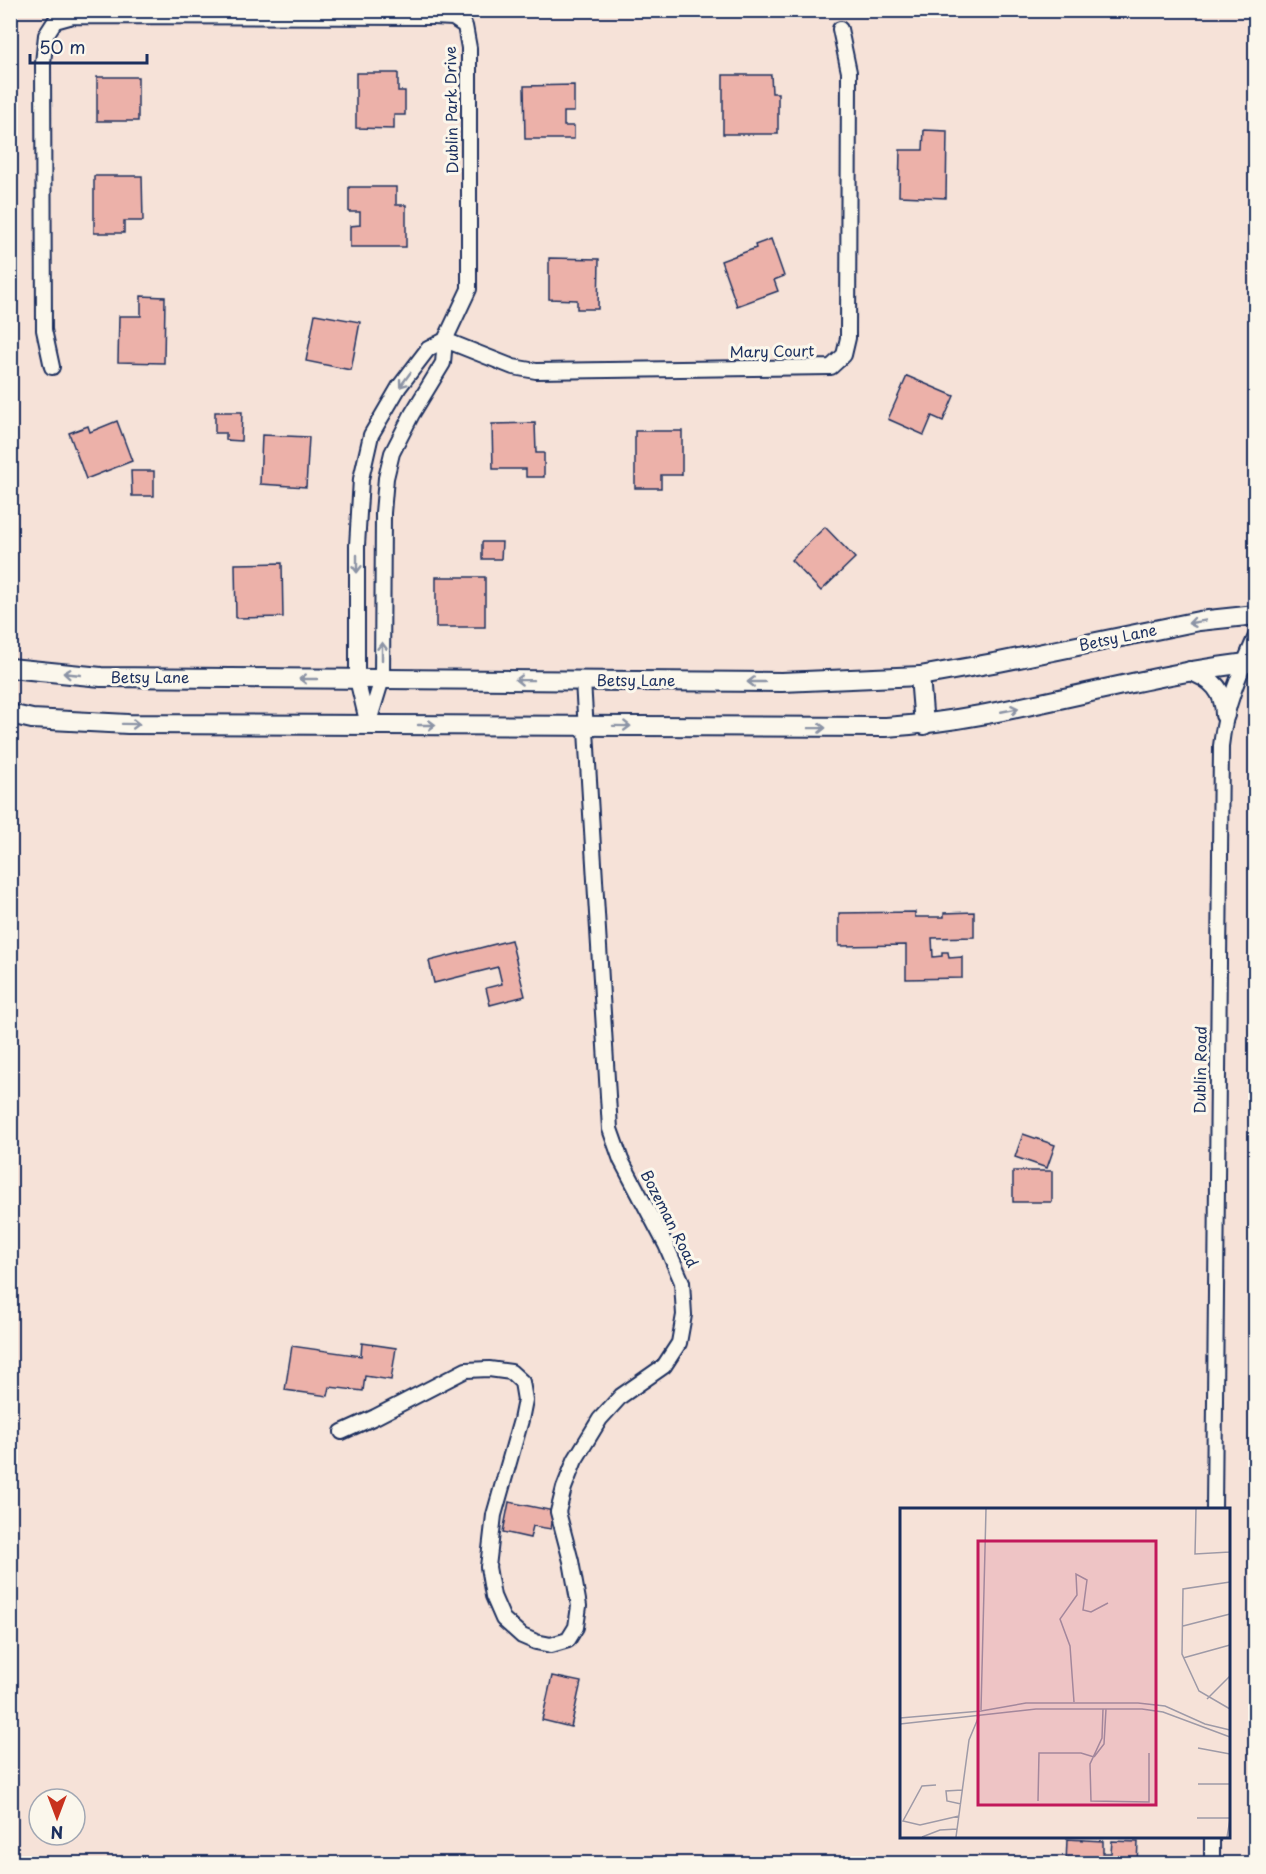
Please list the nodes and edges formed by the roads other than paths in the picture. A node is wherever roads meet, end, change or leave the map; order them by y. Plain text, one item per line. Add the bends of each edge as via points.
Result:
1 (840, 29) dead end
2 (445, 340) junction
3 (52, 367) dead end
4 (367, 454) junction
5 (389, 462) junction
6 (357, 587) junction
7 (382, 587) junction
8 (1256, 615) edge
9 (1256, 636) edge
10 (1250, 663) edge
11 (10, 668) edge
12 (1190, 671) junction
13 (920, 676) junction
14 (357, 679) junction
15 (382, 679) junction
16 (583, 681) junction
17 (10, 714) edge
18 (1225, 714) junction
19 (368, 725) junction
20 (924, 725) junction
21 (586, 726) junction
22 (342, 1432) dead end
23 (1214, 1508) edge
24 (1212, 1838) edge
25 (1212, 1863) edge

1 - 2 street, Mary Court via 849,72 848,338 844,355 831,367 536,371 513,367
2 - 3 street, Dublin Park Drive via 469,289 469,48 465,26 453,18 434,17 73,16 51,26 43,63 44,330
2 -> 4 street, Dublin Park Drive via 428,349 399,387 371,435
2 - 5 street, Dublin Park Drive via 443,363
4 - 5 street
4 -> 6 street, Dublin Park Drive via 361,479
5 - 7 street, Dublin Park Drive via 383,513
6 - 7 street
6 - 14 street, Dublin Park Drive
15 -> 7 street, Dublin Park Drive
8 -> 13 main road, Betsy Lane via 1199,621
9 - 10 street, Dublin Road
10 - 12 main road
10 - 18 street, Dublin Road
14 -> 11 main road, Betsy Lane via 101,677
12 - 18 main road via 1216,686 1224,699
20 -> 12 main road via 999,713
13 -> 16 main road, Betsy Lane via 794,682
13 - 20 main road
14 - 15 main road, Betsy Lane
14 - 19 street, Dublin Park Drive
16 -> 15 main road, Betsy Lane
15 - 19 street, Dublin Park Drive
16 - 21 street, Bozeman Road
17 -> 19 main road via 32,719 128,724
18 - 23 street, Dublin Road via 1220,780
19 -> 21 main road
21 -> 20 main road
21 - 22 street, Bozeman Road via 610,1129 621,1160 682,1282 684,1315 679,1343 664,1366 621,1396 600,1419 575,1460 564,1488 558,1512 579,1606 576,1627 568,1640 551,1645 522,1636 503,1619 493,1596 489,1567 494,1515 522,1420 522,1382 511,1372 466,1370
24 - 25 street

